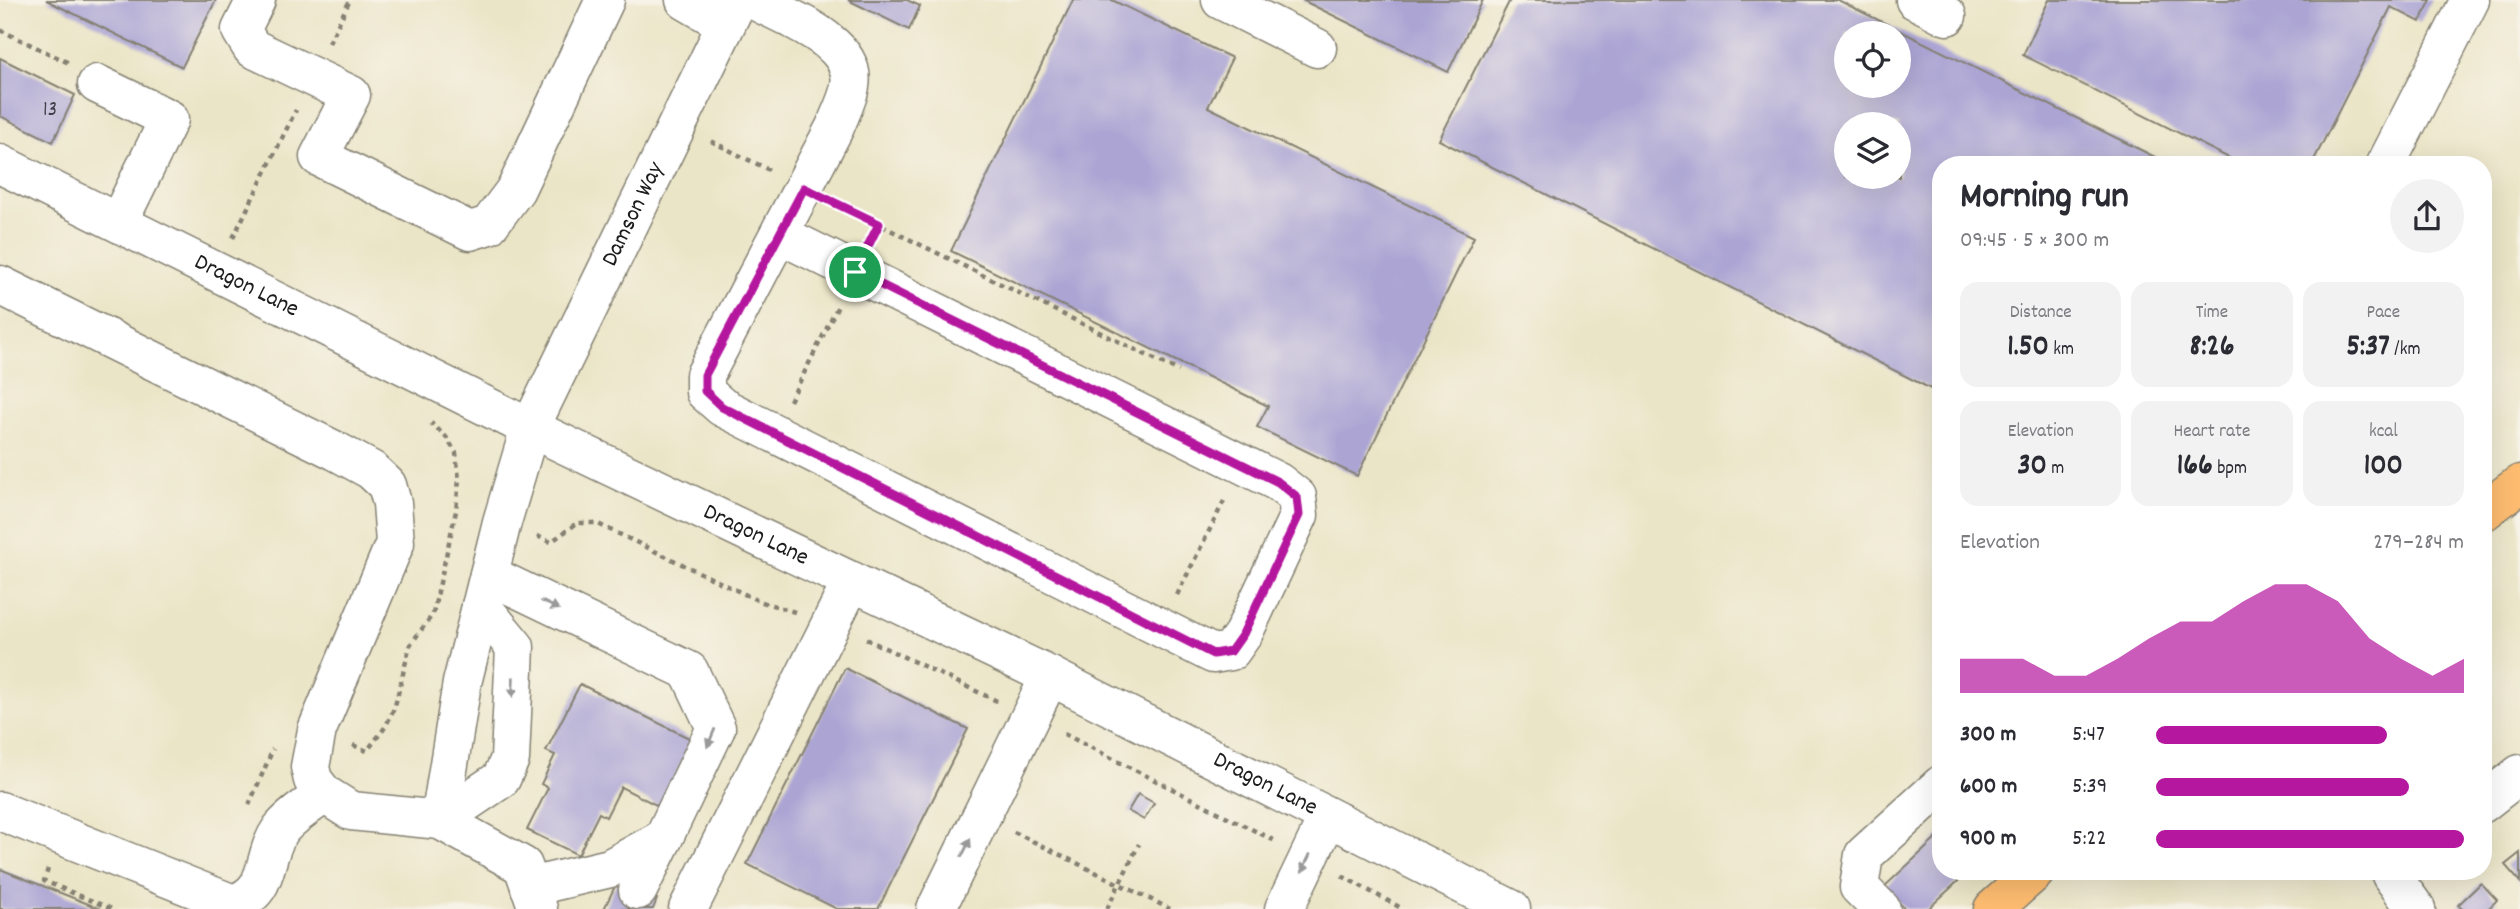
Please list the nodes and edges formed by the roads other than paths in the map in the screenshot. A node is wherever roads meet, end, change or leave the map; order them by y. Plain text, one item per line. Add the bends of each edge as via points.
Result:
1 (256, 0) edge
2 (604, 0) edge
3 (685, 0) edge
4 (1221, 0) edge
5 (2470, 0) edge
6 (739, 8) edge
7 (1317, 48) dead end
8 (97, 84) dead end
9 (2390, 156) edge
10 (0, 164) edge
11 (119, 221) junction
12 (779, 234) junction
13 (0, 285) edge
14 (530, 428) junction
15 (2518, 488) edge
16 (2492, 506) edge
17 (852, 581) junction
18 (485, 591) junction
19 (1050, 676) junction
20 (2520, 774) edge
21 (1932, 793) edge
22 (324, 794) junction
23 (2492, 796) edge
24 (0, 811) edge
25 (1328, 817) junction
26 (440, 820) junction
27 (663, 839) junction
28 (2026, 880) edge
29 (2396, 880) edge
30 (638, 890) dead end
31 (534, 898) edge
32 (257, 904) edge
33 (688, 909) edge
34 (936, 909) edge
35 (1284, 909) edge
36 (1511, 909) edge
37 (1881, 909) edge
38 (1993, 909) edge
39 (2416, 909) edge

1 - 2 street via 241,30 252,48 351,95 319,157 470,231 489,225 516,189
3 - 6 street
4 - 7 street
5 - 9 street
6 - 12 street via 822,36 840,50 850,69 850,85 839,117
6 - 14 street, Damson Way via 677,124
8 - 11 street via 169,119
10 - 11 street, Dragon Lane
11 - 14 street, Dragon Lane
12 - 12 street via 705,375 705,391 722,407 1213,654 1231,651 1299,515 1297,497 1278,482
13 - 22 street via 336,450 387,485 395,542 314,742 310,767
14 - 17 street, Dragon Lane
14 - 18 street, Damson Way
15 - 16 main road
17 - 19 street, Dragon Lane
17 - 33 street
18 - 26 street, Damson Way via 462,683
18 -> 26 street via 514,647 510,759 501,779
18 -> 27 street via 689,671 716,728
19 - 25 street, Dragon Lane
34 -> 19 street
20 - 23 street
21 - 37 street via 1864,855 1859,887
22 - 26 street via 351,811
22 - 32 street via 282,829
24 - 32 street via 233,904
25 -> 35 street
25 - 36 street, Dragon Lane
26 - 31 street via 523,866
27 - 30 street
27 - 31 street via 610,868
28 - 38 main road
29 - 39 street

